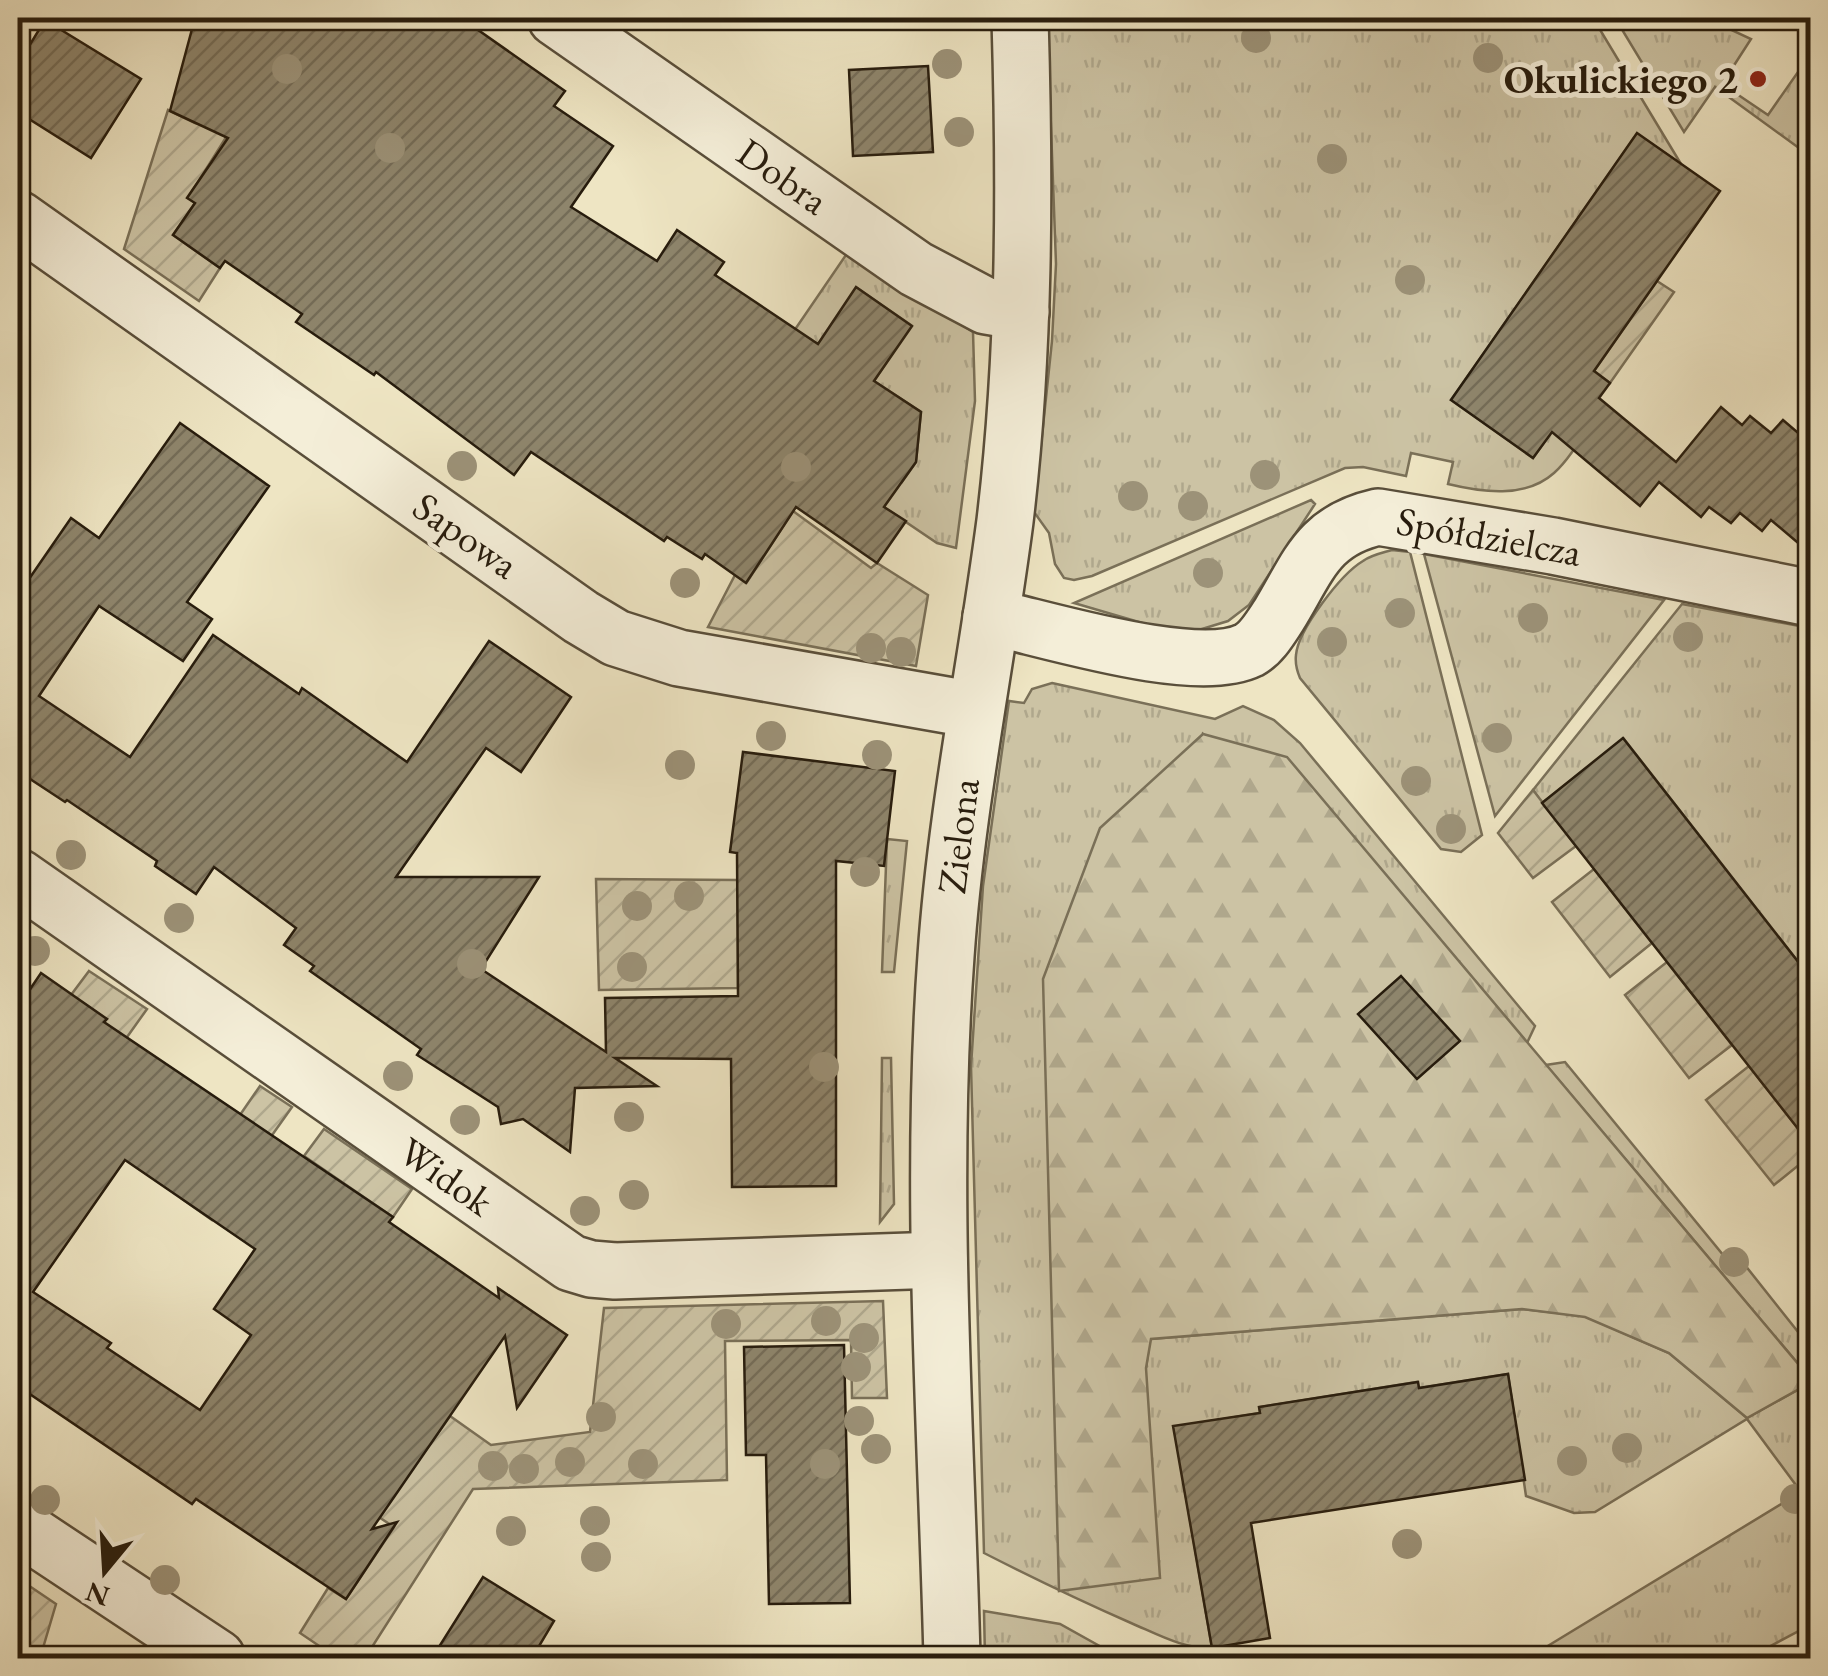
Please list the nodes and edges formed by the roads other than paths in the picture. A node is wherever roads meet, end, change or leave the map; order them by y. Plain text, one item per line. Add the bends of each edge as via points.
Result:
1 (556, 18) edge
2 (1020, 18) edge
3 (18, 220) edge
4 (1020, 312) junction
5 (1810, 598) edge
6 (992, 618) junction
7 (975, 710) junction
8 (18, 877) edge
9 (939, 1260) junction
10 (18, 1526) edge
11 (217, 1658) edge
12 (952, 1658) edge

1 - 4 street, Dobra via 916,270 986,306
2 - 4 street, Zielona
3 - 7 street, Sapowa via 616,638 679,658
4 - 6 street, Zielona
5 - 6 street, Spółdzielcza via 1378,517 1334,533 1249,650 1163,655
6 - 7 street, Zielona
7 - 9 street, Zielona via 952,875 940,1040
8 - 9 street, Widok via 571,1263 615,1270
9 - 12 street, Zielona
10 - 11 street

